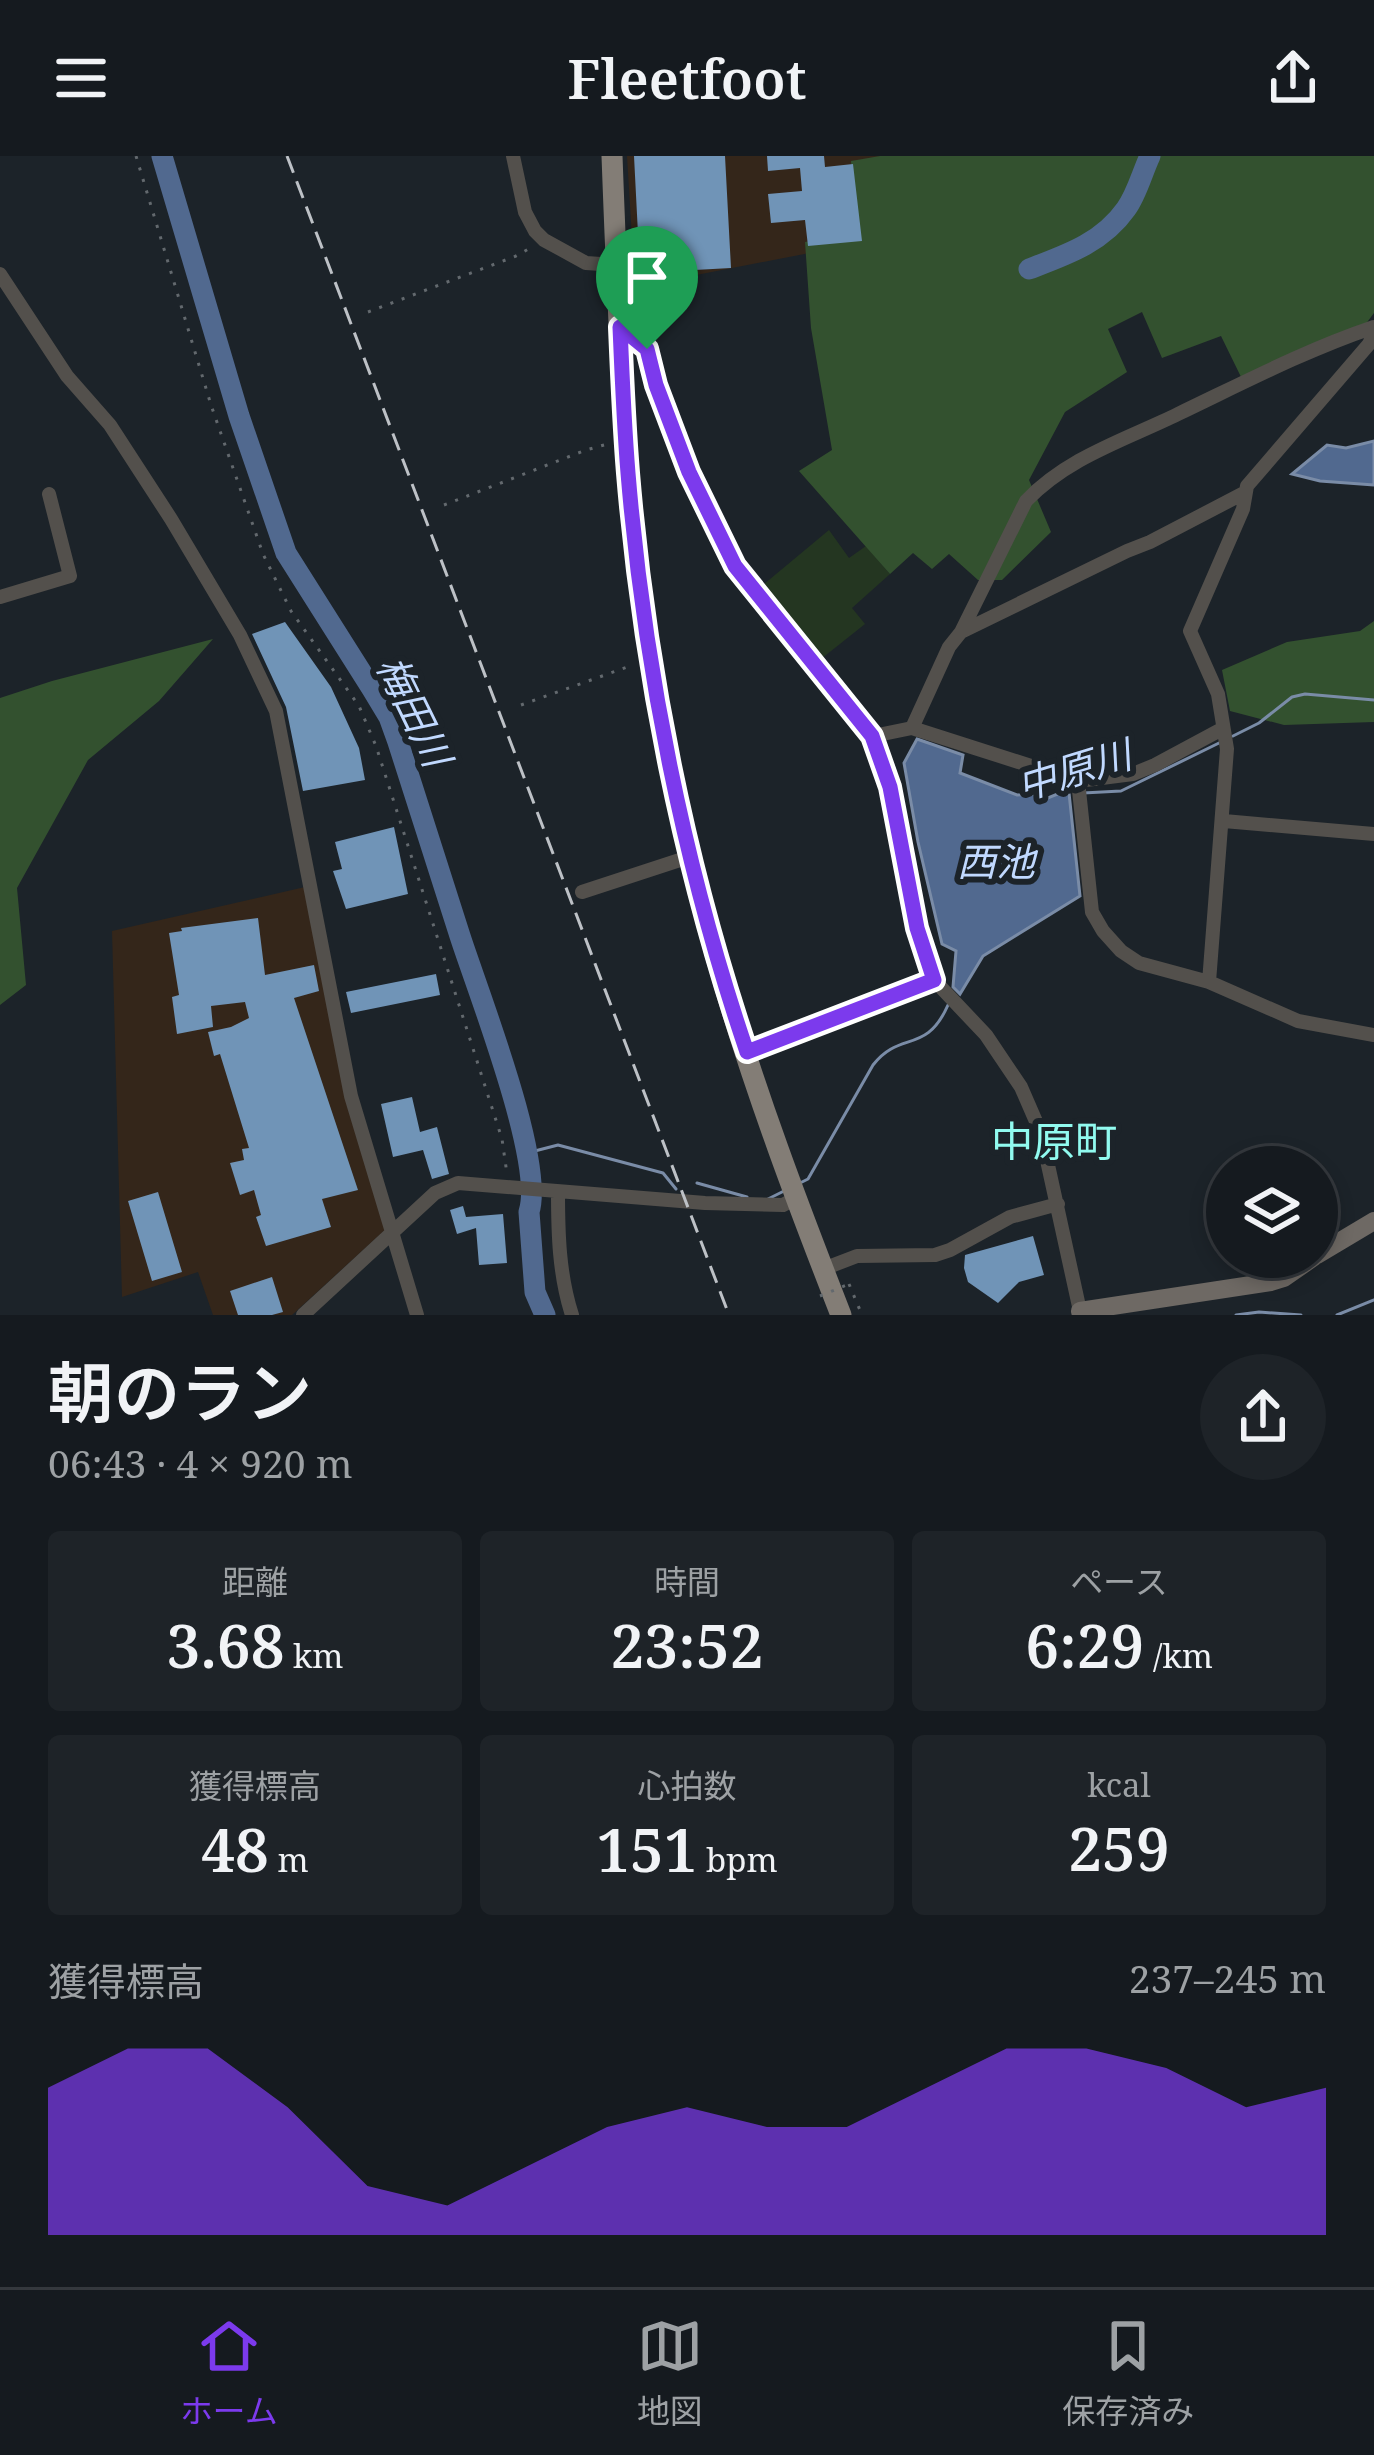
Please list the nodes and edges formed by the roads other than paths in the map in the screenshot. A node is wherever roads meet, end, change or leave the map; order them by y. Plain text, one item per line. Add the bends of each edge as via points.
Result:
1 (513, 156) edge
2 (612, 156) edge
3 (616, 265) junction
4 (0, 274) edge
5 (620, 327) junction
6 (1374, 331) edge
7 (1244, 493) junction
8 (49, 494) dead end
9 (0, 597) edge
10 (961, 632) junction
11 (912, 728) junction
12 (872, 736) junction
13 (1224, 737) junction
14 (1079, 789) junction
15 (1223, 820) junction
16 (1374, 834) edge
17 (692, 856) junction
18 (582, 892) dead end
19 (1209, 982) junction
20 (946, 991) junction
21 (1374, 1035) edge
22 (747, 1052) junction
23 (793, 1189) junction
24 (555, 1191) junction
25 (1058, 1204) junction
26 (1374, 1221) edge
27 (390, 1232) junction
28 (1338, 1243) edge
29 (823, 1269) junction
30 (1284, 1278) edge
31 (1080, 1313) edge
32 (303, 1315) edge
33 (417, 1315) edge
34 (572, 1315) edge
35 (841, 1315) edge

1 - 3 street via 525,212 544,240 586,263
2 - 3 main road
3 - 5 main road
4 - 27 street via 171,519 276,711 351,1096
5 - 12 street via 647,349 689,472 735,566
5 - 17 main road via 651,658
6 - 7 street
6 - 10 street via 1266,370 1072,462 1026,501
7 - 10 street
7 - 13 street via 1190,631 1218,694
8 - 9 street via 70,576
10 - 11 street
11 - 12 street
11 - 14 street
12 - 20 street via 917,928
13 - 14 street
13 - 15 street
14 - 19 street via 1092,911 1103,931 1139,964
15 - 16 street
15 - 19 street
17 - 18 street
17 - 22 main road
19 - 21 street via 1298,1021
20 - 22 street
20 - 25 street via 1021,1087
22 - 23 main road
23 - 24 street via 783,1205
23 - 29 main road
24 - 27 street via 458,1183
24 - 34 street
25 - 29 street via 1010,1217 935,1255 856,1256
25 - 31 street
26 - 28 street
27 - 32 street
27 - 33 street
29 - 35 main road
30 - 31 street

